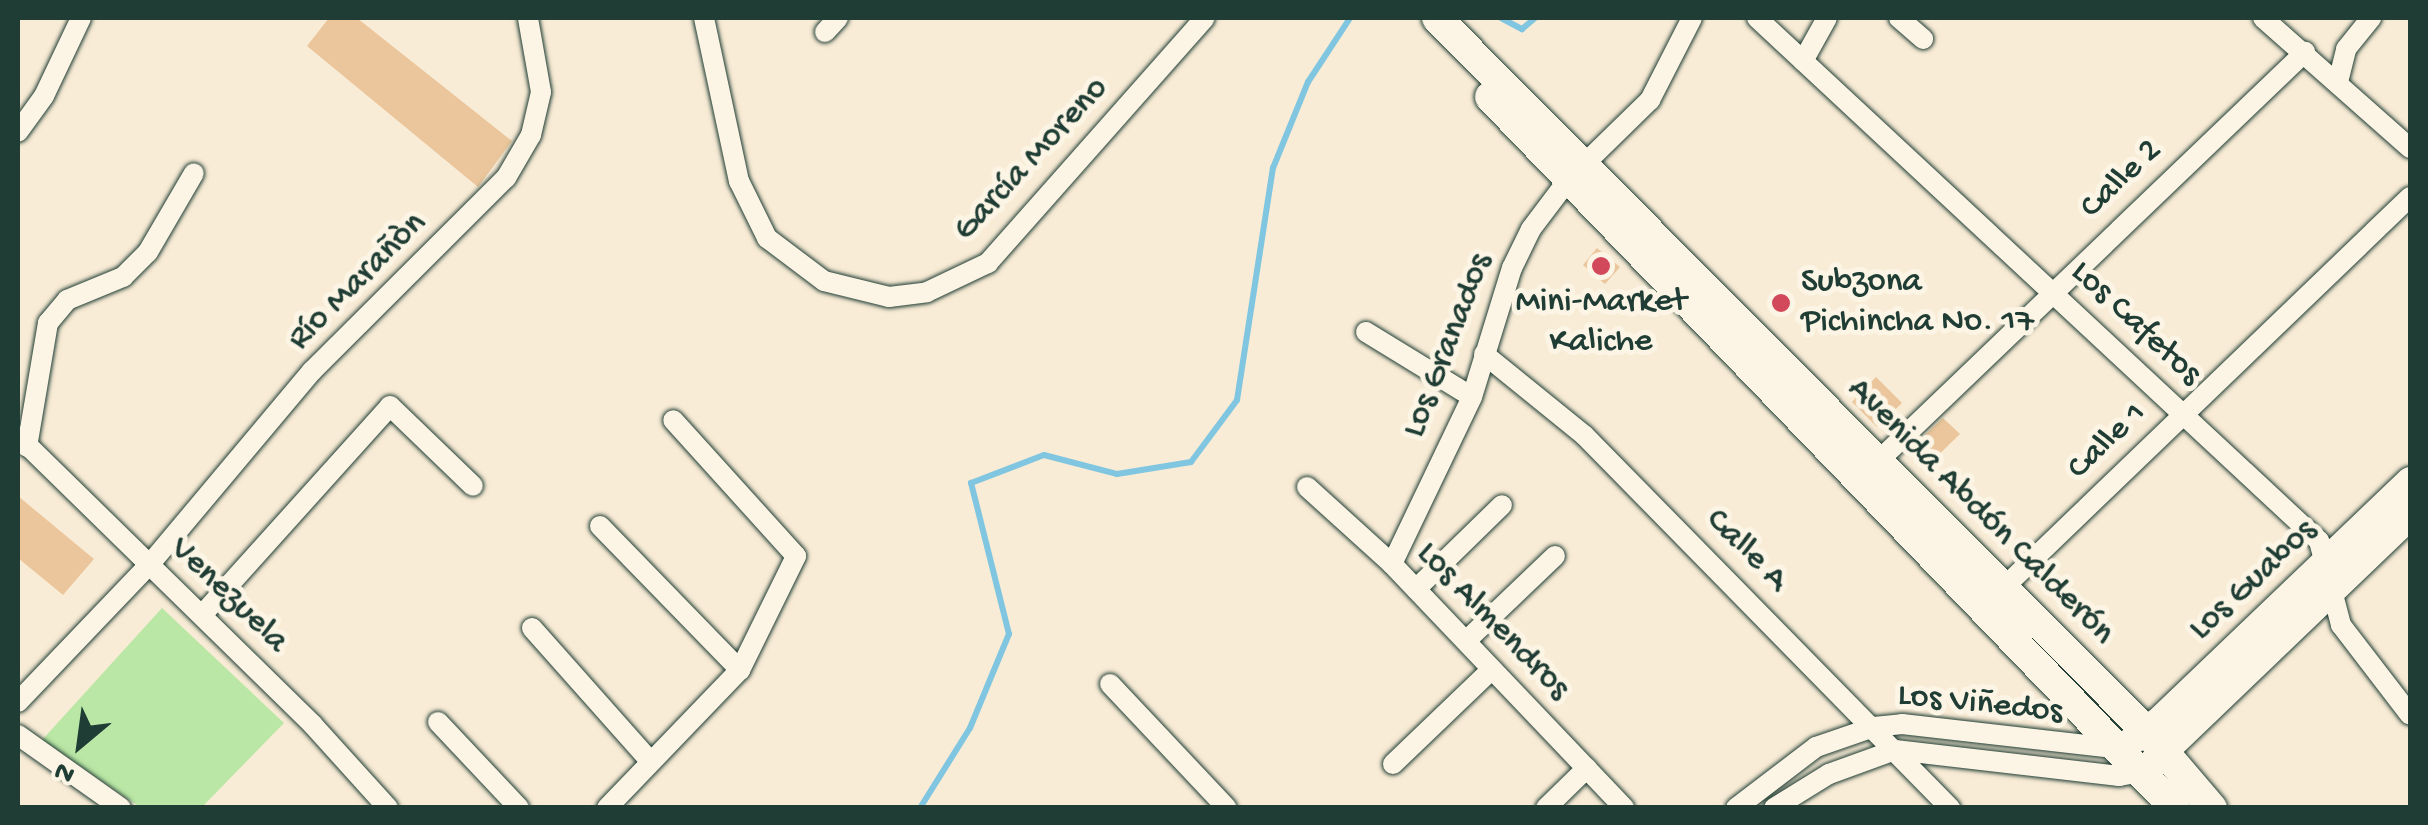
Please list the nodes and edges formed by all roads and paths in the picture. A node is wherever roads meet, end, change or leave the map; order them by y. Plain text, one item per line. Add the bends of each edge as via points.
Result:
1 (81, 18) edge
2 (528, 18) edge
3 (704, 18) edge
4 (1205, 18) edge
5 (1414, 18) edge
6 (1436, 18) edge
7 (1692, 18) edge
8 (1757, 18) edge
9 (1826, 18) edge
10 (1899, 18) edge
11 (2263, 18) edge
12 (2371, 18) edge
13 (1922, 39) dead end
14 (2305, 52) junction
15 (1461, 55) junction
16 (1803, 61) junction
17 (2338, 82) junction
18 (18, 132) edge
19 (2410, 148) edge
20 (1577, 172) junction
21 (194, 173) dead end
22 (2410, 198) edge
23 (2053, 291) junction
24 (1366, 332) dead end
25 (1484, 354) junction
26 (1472, 397) junction
27 (2183, 414) junction
28 (673, 420) dead end
29 (22, 442) edge
30 (1866, 472) junction
31 (2410, 481) edge
32 (473, 486) dead end
33 (1307, 488) dead end
34 (1502, 505) dead end
35 (2410, 516) edge
36 (600, 526) dead end
37 (1555, 556) dead end
38 (150, 564) junction
39 (1392, 564) junction
40 (2328, 565) junction
41 (1416, 589) junction
42 (1990, 599) junction
43 (2329, 599) junction
44 (202, 616) junction
45 (532, 628) dead end
46 (1466, 641) junction
47 (1492, 669) junction
48 (740, 670) junction
49 (1110, 684) dead end
50 (18, 700) edge
51 (2410, 715) edge
52 (438, 722) dead end
53 (1874, 727) junction
54 (18, 735) edge
55 (1895, 750) junction
56 (2144, 752) junction
57 (650, 761) junction
58 (1393, 764) dead end
59 (1586, 768) junction
60 (120, 808) edge
61 (388, 808) edge
62 (519, 808) edge
63 (607, 808) edge
64 (1227, 808) edge
65 (1546, 808) edge
66 (1624, 808) edge
67 (1736, 808) edge
68 (1774, 808) edge
69 (1950, 808) edge
70 (2175, 808) edge
71 (2212, 808) edge

1 - 18 street via 44,96
2 - 38 street, Río Marañòn via 541,92 531,135 506,178 312,371
3 - 4 street, García Moreno via 739,181 767,238 824,281 889,297 928,292 988,263
5 - 15 main road, Avenida Abdón Calderón
6 - 15 main road, Avenida Abdón Calderón
7 - 20 street, Los Granados via 1650,100
8 - 16 street, Los Cafetos
9 - 16 street
10 - 13 street
11 - 14 street
12 - 17 street via 2346,49
14 - 17 street
14 - 23 street, Calle 2
15 - 20 main road, Avenida Abdón Calderón
16 - 23 street, Los Cafetos
17 - 19 street
20 - 25 street, Los Granados via 1530,229
20 - 30 main road, Avenida Abdón Calderón
21 - 29 street via 148,252 123,277 67,300 48,323
22 - 27 street, Calle 1
23 - 27 street, Los Cafetos
23 - 30 street, Calle 2
24 - 26 street
25 - 26 street, Los Granados
25 - 53 street, Calle A via 1584,434
26 - 39 street, Los Granados
27 - 40 street, Los Cafetos via 2319,541
27 - 42 street, Calle 1
28 - 48 street via 796,556
29 - 38 street, Venezuela
30 - 42 main road, Avenida Abdón Calderón
31 - 40 street, Los Guabos
32 - 44 street via 390,406
33 - 39 street, Los Almendros
34 - 41 street
35 - 43 street, Los Guabos
36 - 48 street
37 - 46 street
38 - 44 street, Venezuela
38 - 50 street, Río Marañòn
39 - 41 street, Los Almendros
40 - 43 street
40 - 56 street, Los Guabos
41 - 46 street, Los Almendros
42 - 56 main road, Avenida Abdón Calderón
43 - 51 street
43 - 56 street, Los Guabos
44 - 61 street, Venezuela
45 - 57 street
46 - 47 street, Los Almendros
47 - 58 street
47 - 59 street, Los Almendros
48 - 57 street
49 - 64 street
52 - 62 street
53 - 55 street, Calle A
53 - 56 street, Los Viñedos via 1902,724
53 - 67 street, Los Viñedos via 1816,747
54 - 60 street
55 - 56 street, Los Viñedos via 2119,776
55 - 68 street, Los Viñedos via 1829,774
55 - 69 street, Calle A
56 - 70 main road, Avenida Abdón Calderón
56 - 71 main road, Avenida Abdón Calderón
57 - 63 street
59 - 65 street
59 - 66 street, Los Almendros

